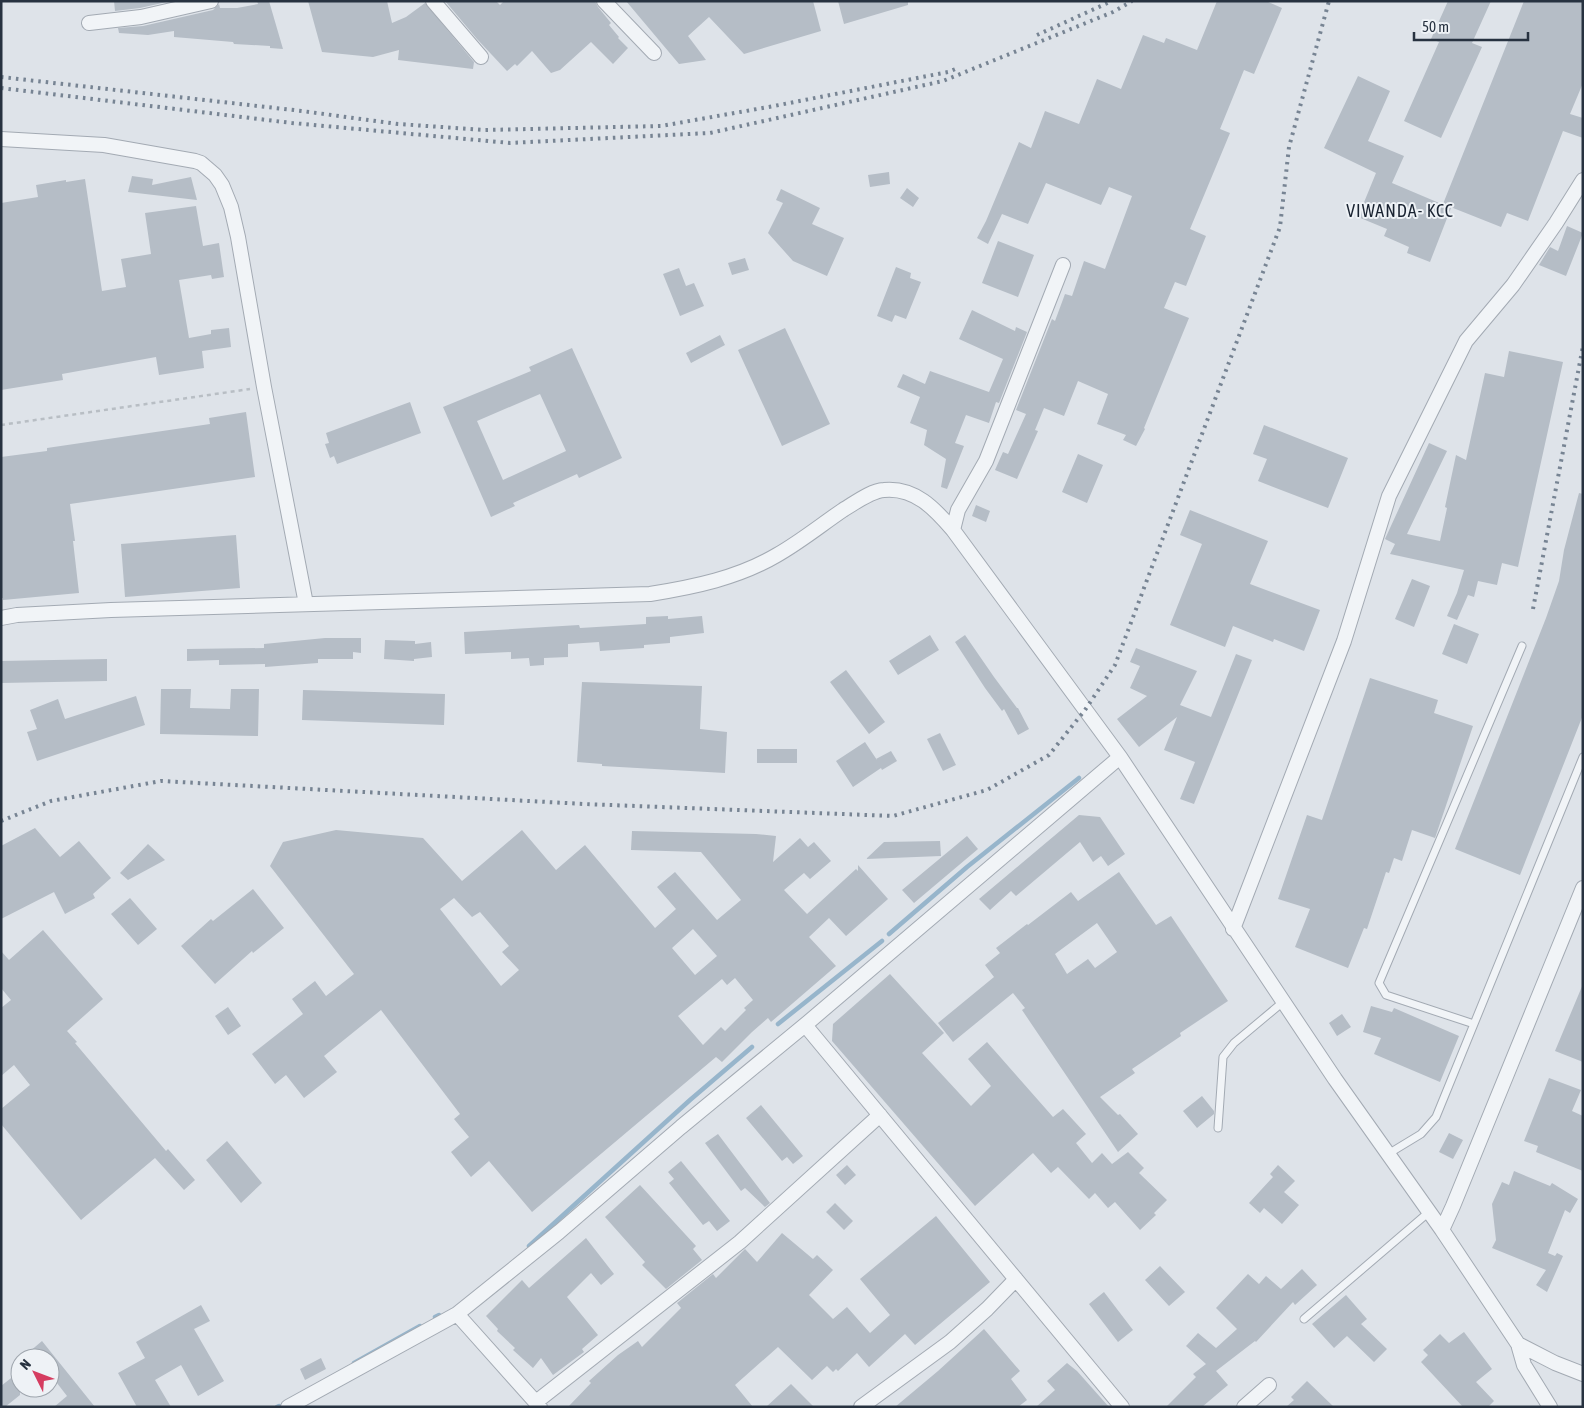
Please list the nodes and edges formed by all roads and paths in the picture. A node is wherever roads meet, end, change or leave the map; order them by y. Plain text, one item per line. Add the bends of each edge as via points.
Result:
1 (211, 1) edge
2 (432, 1) edge
3 (604, 1) edge
4 (89, 23) dead end
5 (654, 52) dead end
6 (482, 57) dead end
7 (1, 139) edge
8 (1583, 180) edge
9 (1063, 264) dead end
10 (264, 387) junction
11 (1, 425) edge
12 (953, 530) junction
13 (306, 604) junction
14 (1, 618) edge
15 (1522, 646) dead end
16 (1120, 757) junction
17 (1583, 758) edge
18 (1583, 888) edge
19 (1233, 929) junction
20 (1283, 1002) junction
21 (1474, 1024) junction
22 (805, 1025) junction
23 (880, 1115) junction
24 (1218, 1128) dead end
25 (1388, 1154) junction
26 (1429, 1212) junction
27 (1442, 1230) junction
28 (1016, 1279) junction
29 (457, 1314) junction
30 (1304, 1319) dead end
31 (1518, 1344) junction
32 (1583, 1374) edge
33 (1269, 1385) dead end
34 (538, 1404) edge
35 (288, 1407) edge
36 (861, 1407) edge
37 (1122, 1407) edge
38 (1244, 1407) edge
39 (1550, 1407) edge

1 - 4 street via 141,17
2 - 6 street
3 - 5 street
7 - 10 street via 122,148 195,161 215,175 231,207 238,237
8 - 19 street via 1513,285 1466,341 1389,496 1344,641
9 - 12 street via 986,462 958,510
10 - 11 path
10 - 13 street
12 - 13 street via 934,508 917,496 899,490 882,490 861,499 776,555 734,575 691,588 650,594
12 - 16 street
13 - 14 street via 111,610
15 - 21 lane via 1380,982 1386,995
16 - 19 street
16 - 22 street
17 - 21 lane
18 - 27 street
19 - 20 street
20 - 24 lane via 1234,1043 1223,1057
20 - 25 street
21 - 25 lane via 1436,1117 1421,1134
22 - 23 street
22 - 29 street
23 - 28 street
23 - 34 street via 740,1242
25 - 26 street
26 - 27 street
26 - 30 lane
27 - 31 street
28 - 36 street via 950,1342
28 - 37 street
29 - 34 street
29 - 35 street
31 - 32 street
31 - 39 street via 1524,1365
33 - 38 street

